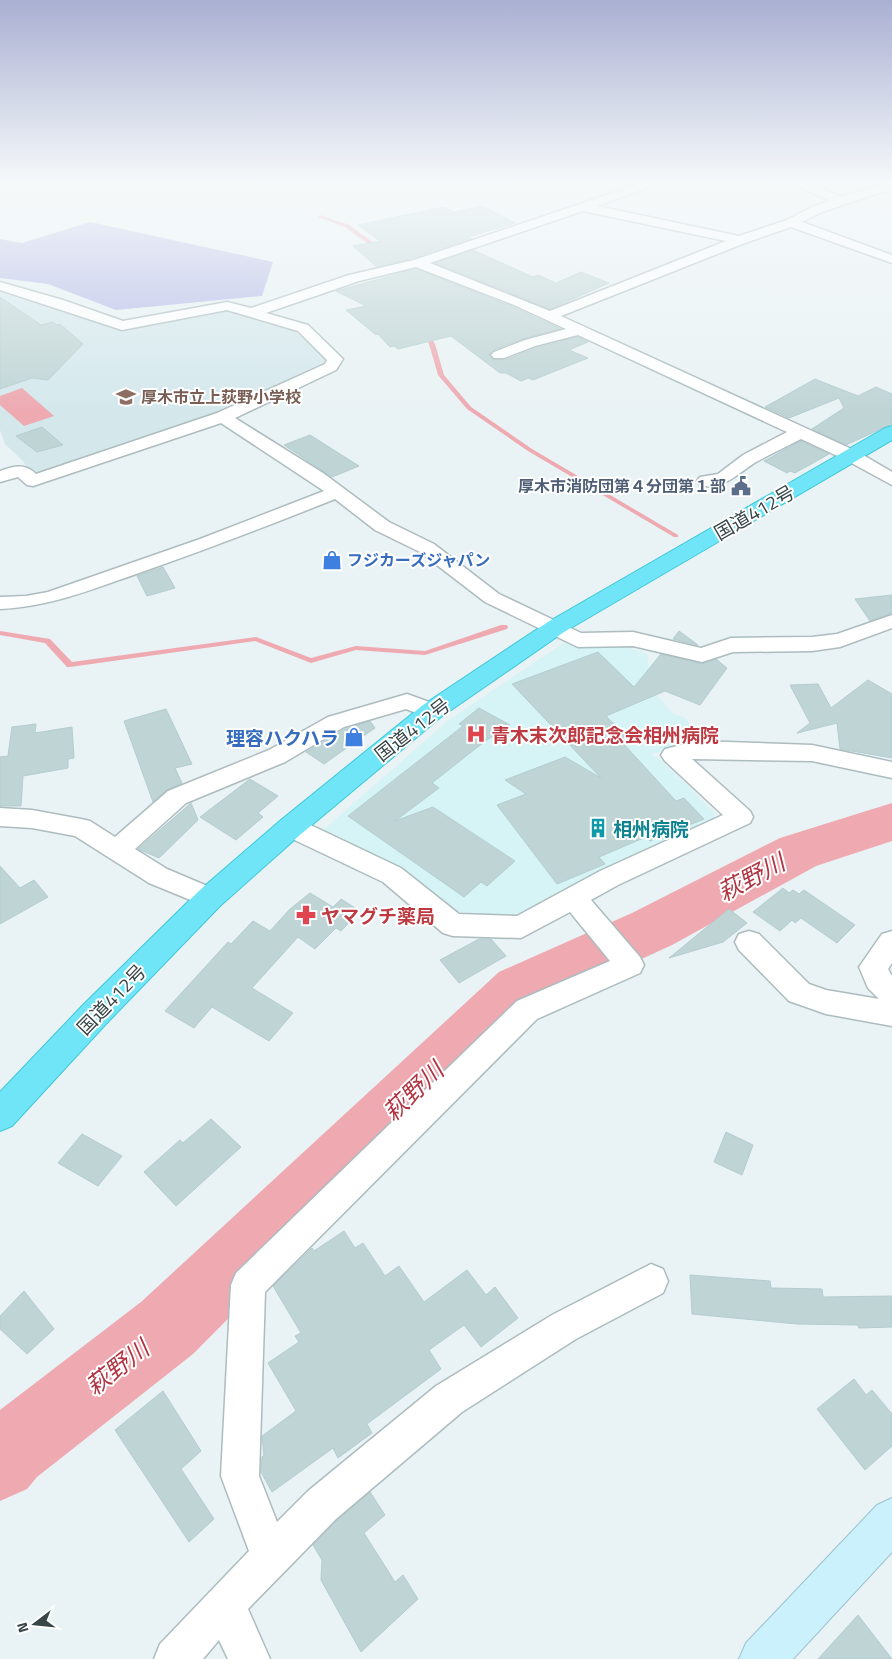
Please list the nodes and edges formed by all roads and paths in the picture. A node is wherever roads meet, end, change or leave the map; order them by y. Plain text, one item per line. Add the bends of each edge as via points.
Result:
1 (430, 258) edge
2 (693, 258) edge
3 (417, 263) junction
4 (0, 286) edge
5 (251, 314) junction
6 (548, 316) junction
7 (579, 330) junction
8 (499, 355) dead end
9 (223, 417) junction
10 (801, 432) junction
11 (892, 432) edge
12 (852, 456) junction
13 (0, 477) edge
14 (892, 480) edge
15 (706, 482) dead end
16 (336, 492) junction
17 (0, 603) edge
18 (892, 621) edge
19 (556, 627) junction
20 (432, 711) junction
21 (892, 770) edge
22 (0, 817) edge
23 (291, 827) junction
24 (116, 851) junction
25 (210, 898) junction
26 (574, 900) junction
27 (749, 942) dead end
28 (892, 942) edge
29 (892, 994) edge
30 (892, 1014) edge
31 (0, 1115) edge
32 (651, 1281) dead end
33 (892, 1520) edge
34 (271, 1557) junction
35 (224, 1604) junction
36 (175, 1659) edge
37 (249, 1659) edge
38 (762, 1659) edge

1 - 3 street
2 - 6 street
3 - 5 street via 325,286
3 - 6 street
4 - 5 street via 122,326 226,306
5 - 9 street via 302,328 335,359 331,367
6 - 7 street
7 - 8 street
7 - 10 street
9 - 13 street via 33,481 24,472 16,471
9 - 16 street
10 - 12 street
10 - 15 street via 749,459 722,478
11 - 12 highway, 国道412号
12 - 14 street
12 - 19 highway, 国道412号
16 - 17 street via 207,543 52,596
16 - 19 street via 382,526 427,548 492,598
18 - 19 street via 840,640 812,644 731,645 702,656 633,639 578,640
19 - 20 highway, 国道412号
20 - 23 highway, 国道412号
20 - 24 street via 407,701 336,722 278,756 177,797
21 - 26 street via 812,753 698,749 673,755 742,817 609,878
22 - 24 street via 32,818 81,828
23 - 25 highway, 国道412号
23 - 26 street via 392,875 453,925 521,927
24 - 25 street via 158,876
25 - 31 highway, 国道412号
26 - 34 street via 630,964 528,1010 248,1285 240,1476
27 - 30 street via 799,993 826,1002
28 - 29 street via 873,967 878,980
32 - 34 street via 564,1327 449,1398 322,1505
33 - 38 street
34 - 35 street
35 - 36 street
35 - 37 street

